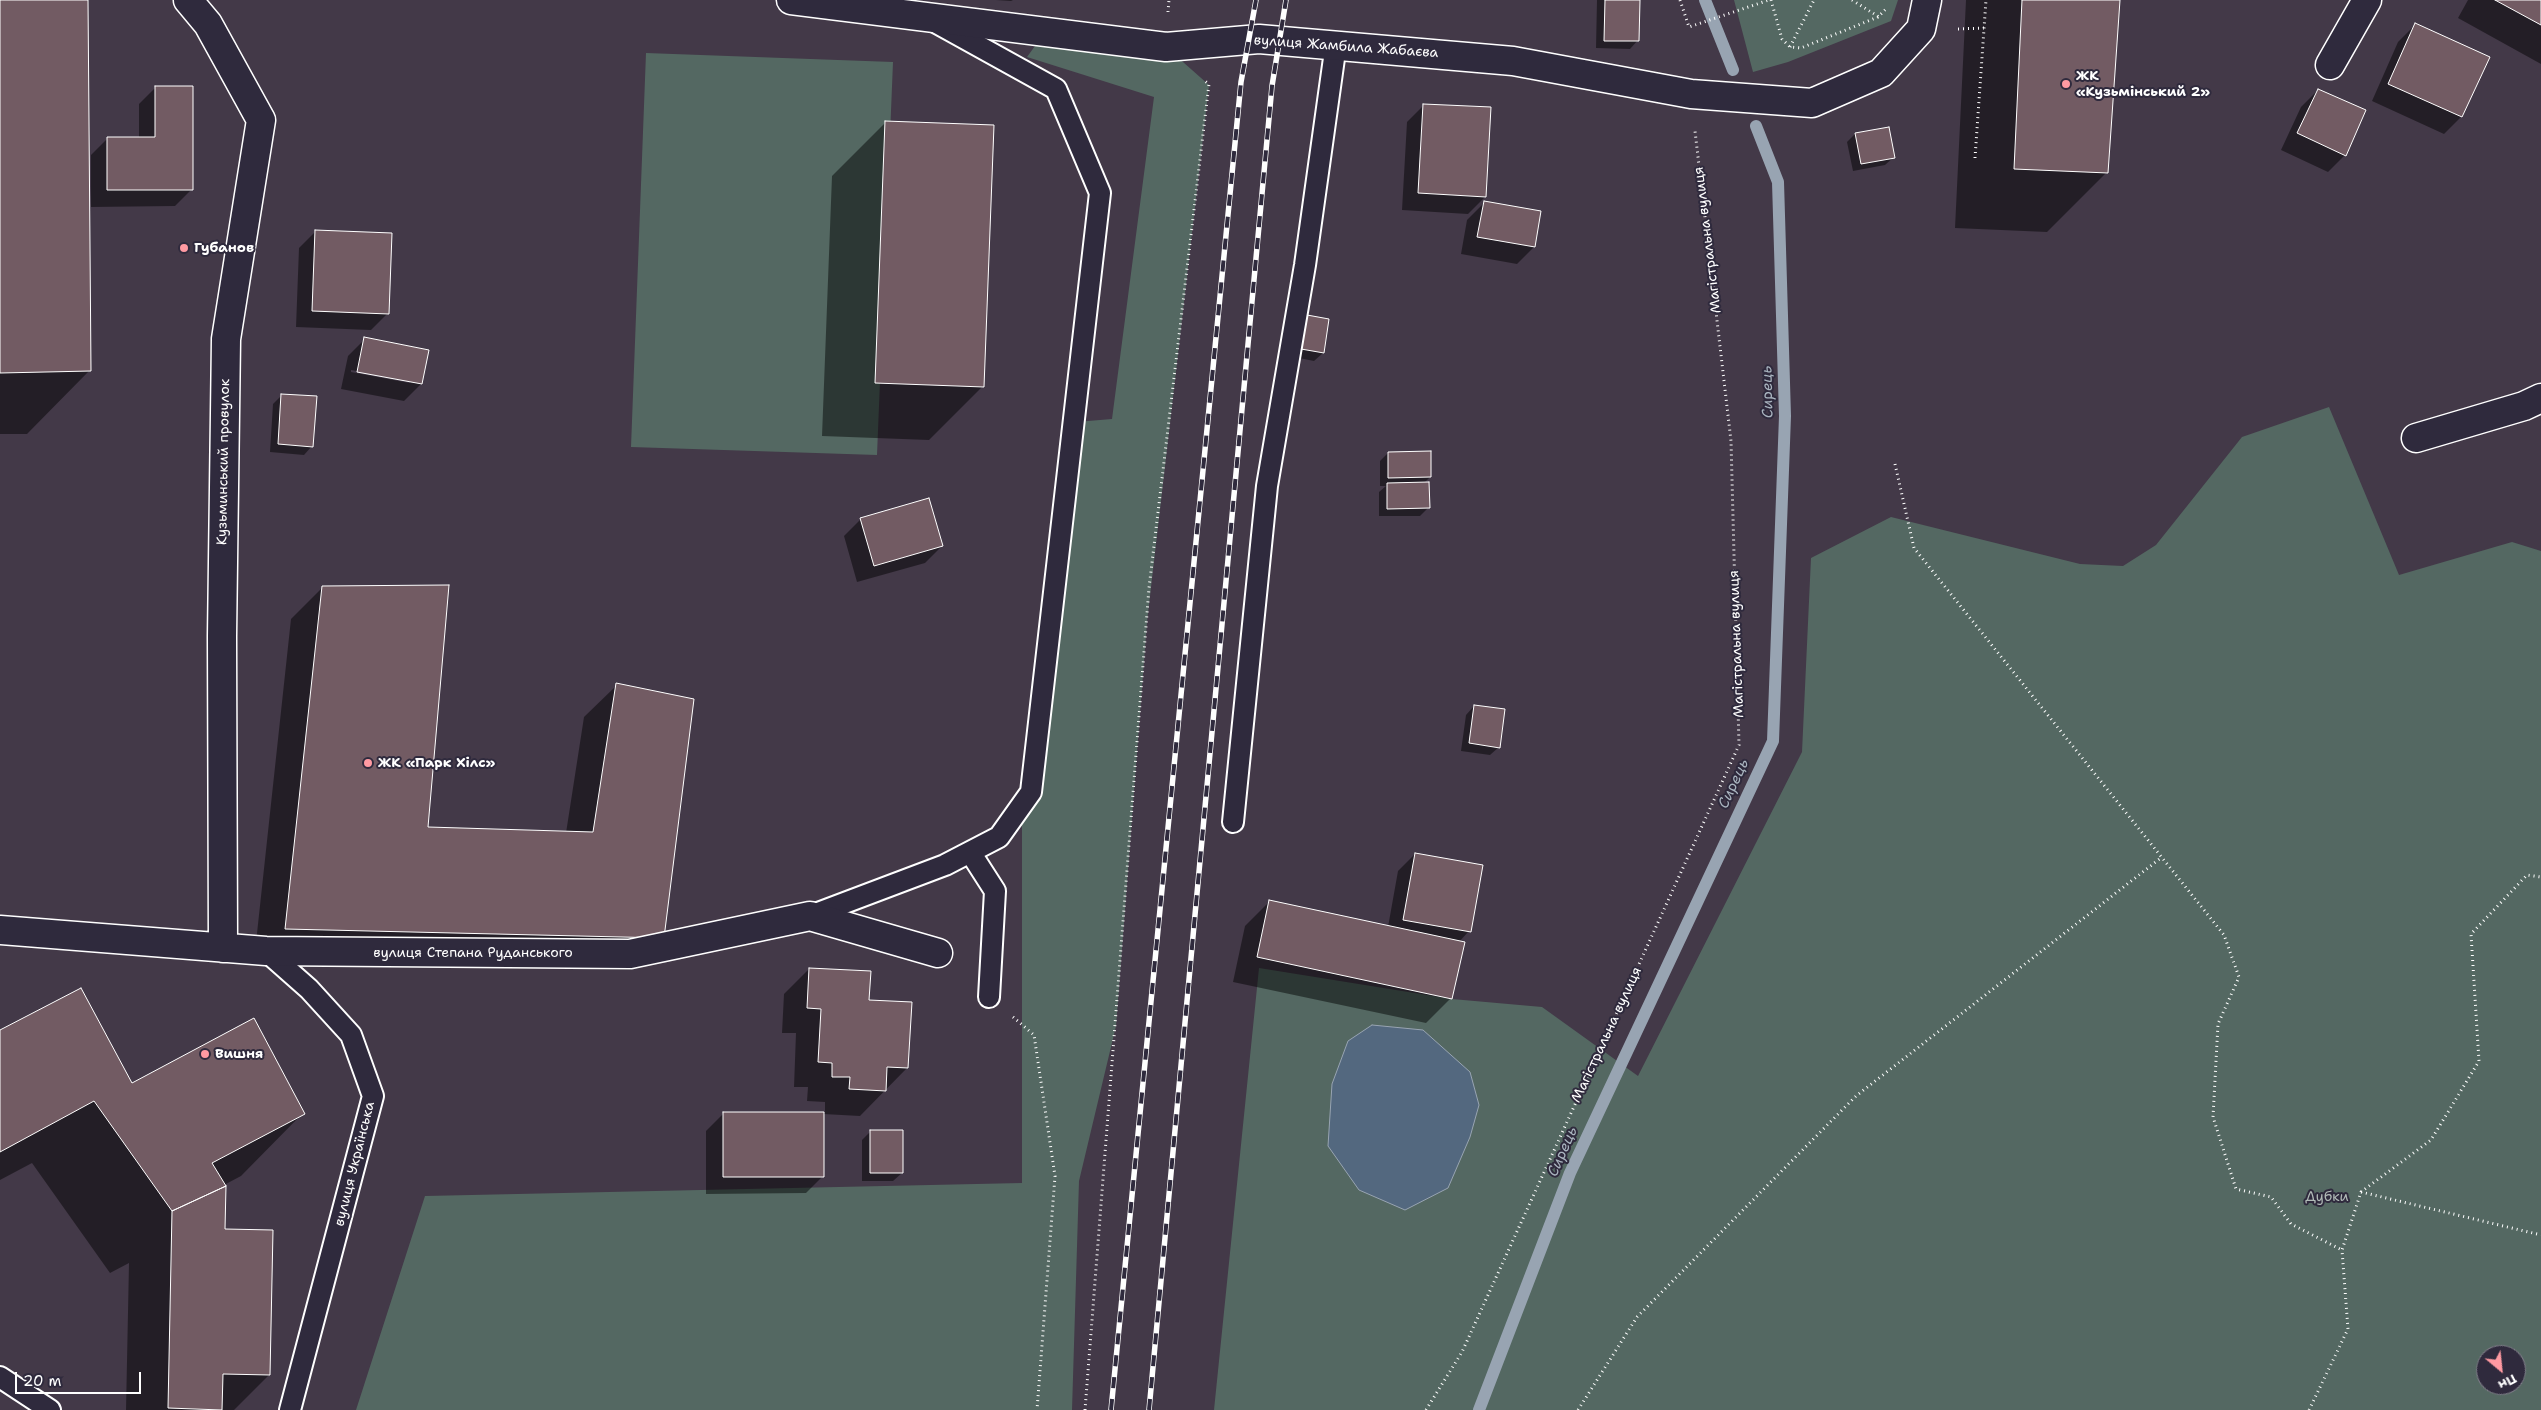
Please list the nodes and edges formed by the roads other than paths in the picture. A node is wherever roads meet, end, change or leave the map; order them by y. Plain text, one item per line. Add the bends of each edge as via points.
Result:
1 (188, 0) edge
2 (791, 0) edge
3 (1927, 0) edge
4 (2367, 0) edge
5 (927, 17) junction
6 (1336, 44) junction
7 (2330, 65) dead end
8 (2541, 398) edge
9 (2416, 438) dead end
10 (1233, 822) dead end
11 (970, 852) junction
12 (810, 916) junction
13 (0, 930) edge
14 (223, 948) junction
15 (266, 951) junction
16 (938, 953) dead end
17 (989, 997) road end
18 (0, 1377) edge
19 (50, 1410) edge
20 (290, 1410) edge

1 - 14 street, Кузьминський провулок via 208,24 261,120 226,339 222,636
2 - 5 street, вулиця Жамбила Жабаєва
3 - 6 street, вулиця Жамбила Жабаєва via 1921,30 1881,73 1812,103 1691,94 1513,61
4 - 7 street
5 - 6 street, вулиця Жамбила Жабаєва via 1166,47 1259,38
5 - 11 lane via 1056,88 1100,193 1031,792 999,837
6 - 10 lane via 1305,265 1267,486
8 - 9 street
11 - 12 lane via 945,865
11 - 17 lane via 995,891
12 - 15 street, вулиця Степана Руданського via 630,954
12 - 16 street, вулиця Степана Руданського
13 - 14 street, вулиця Степана Руданського
14 - 15 street, вулиця Степана Руданського
15 - 20 lane, вулиця Українська via 309,989 352,1036 373,1096
18 - 19 lane

